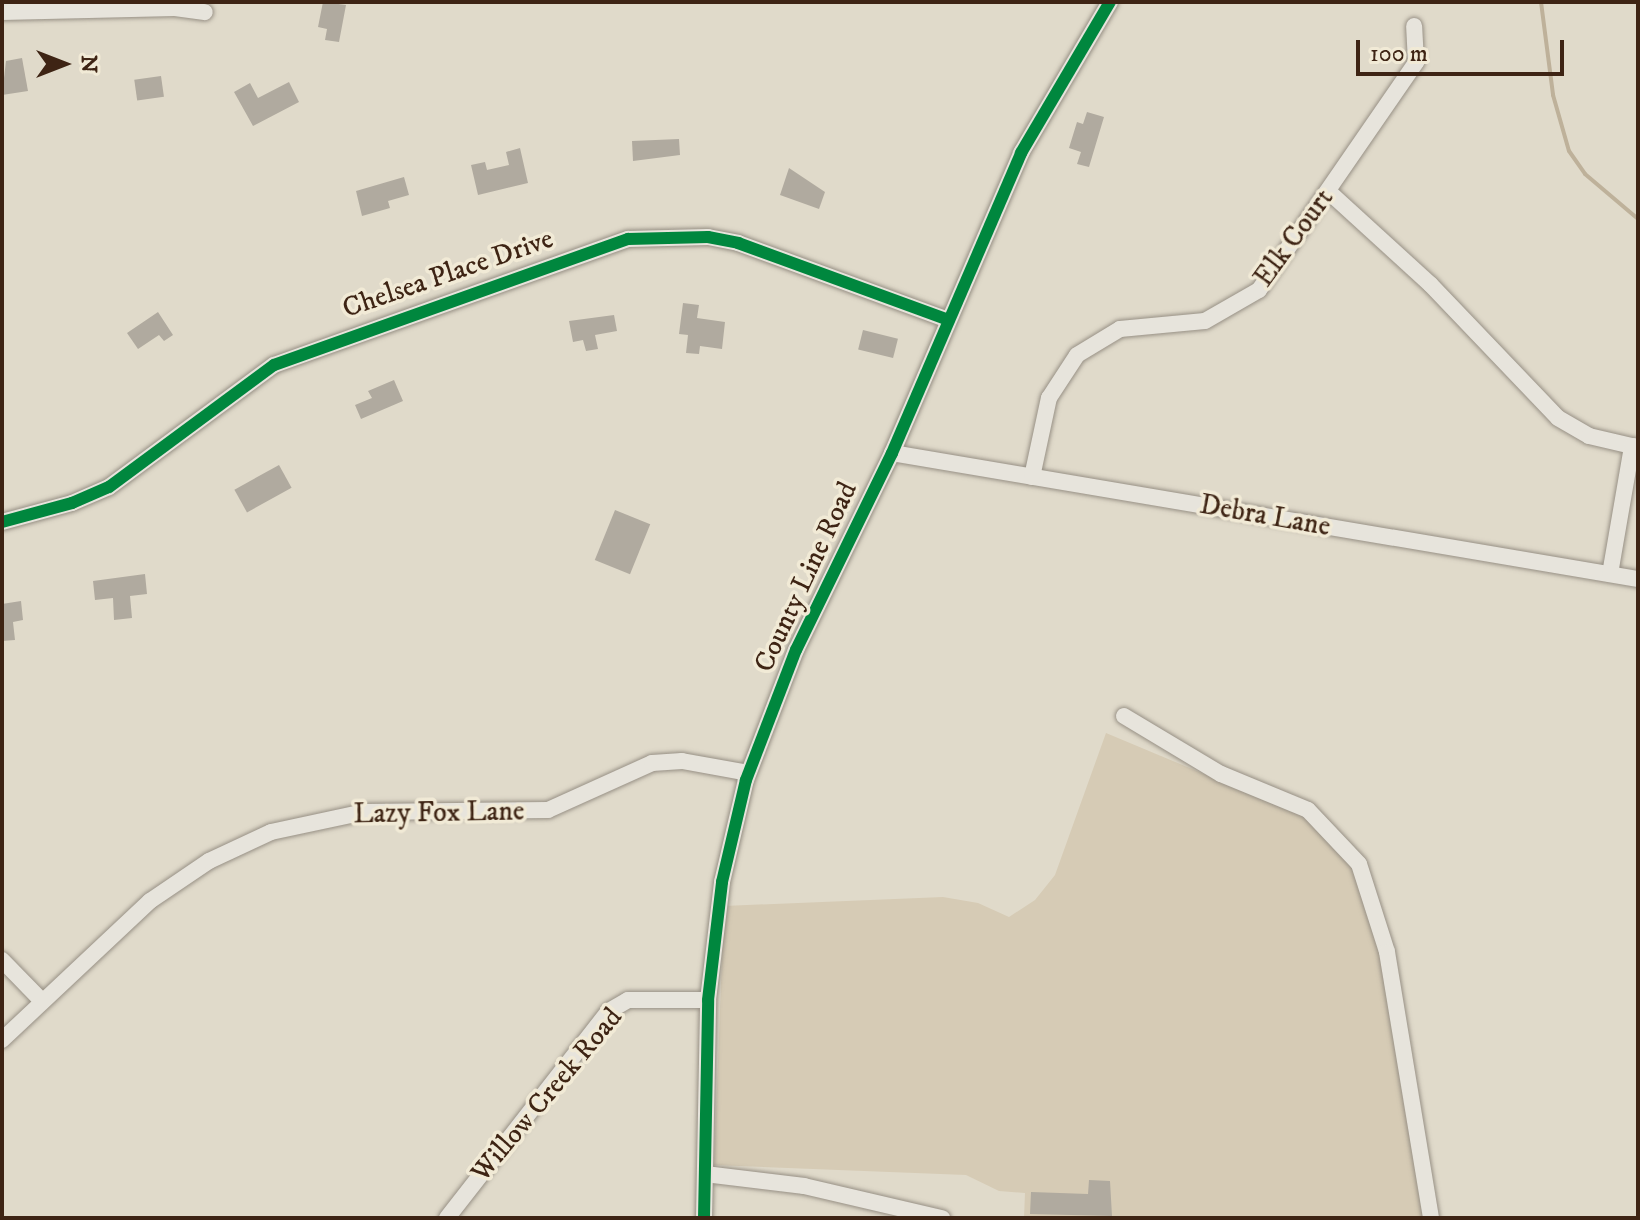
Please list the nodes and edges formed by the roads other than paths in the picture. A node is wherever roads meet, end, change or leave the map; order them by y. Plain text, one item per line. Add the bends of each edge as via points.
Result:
1 (1110, 2) edge
2 (2, 12) edge
3 (205, 12) dead end
4 (1414, 26) dead end
5 (1328, 191) junction
6 (946, 319) junction
7 (1635, 446) edge
8 (892, 453) junction
9 (1032, 477) junction
10 (2, 522) edge
11 (1610, 574) junction
12 (1638, 579) edge
13 (1124, 716) dead end
14 (748, 773) junction
15 (2, 960) edge
16 (708, 1000) junction
17 (42, 1001) junction
18 (2, 1040) edge
19 (705, 1174) junction
20 (447, 1218) edge
21 (704, 1218) edge
22 (942, 1218) edge
23 (1431, 1218) edge

1 - 6 street, County Line Road via 1021,153
2 - 3 street
4 - 5 street, Elk Court via 1416,62
5 - 7 street via 1430,284 1558,418 1589,436
5 - 9 street, Elk Court via 1259,290 1243,304 1184,326 1120,329 1077,355 1049,398
6 - 8 street, County Line Road
6 - 10 street, Chelsea Place Drive via 738,243 708,237 628,239 274,365 109,487
7 - 11 street
8 - 9 street, Debra Lane
8 - 14 street, County Line Road via 796,650
9 - 11 street, Debra Lane
11 - 12 street, Debra Lane
13 - 23 street via 1221,774 1308,810 1359,864 1387,952
14 - 16 street, County Line Road via 722,882
14 - 17 street, Lazy Fox Lane via 682,761 652,763 548,810 364,812 271,832 209,861 150,901
15 - 17 street
16 - 19 street, County Line Road
16 - 20 street, Willow Creek Road via 628,1000 609,1011
17 - 18 street, Lazy Fox Lane
19 - 21 street, County Line Road
19 - 22 street via 804,1186

